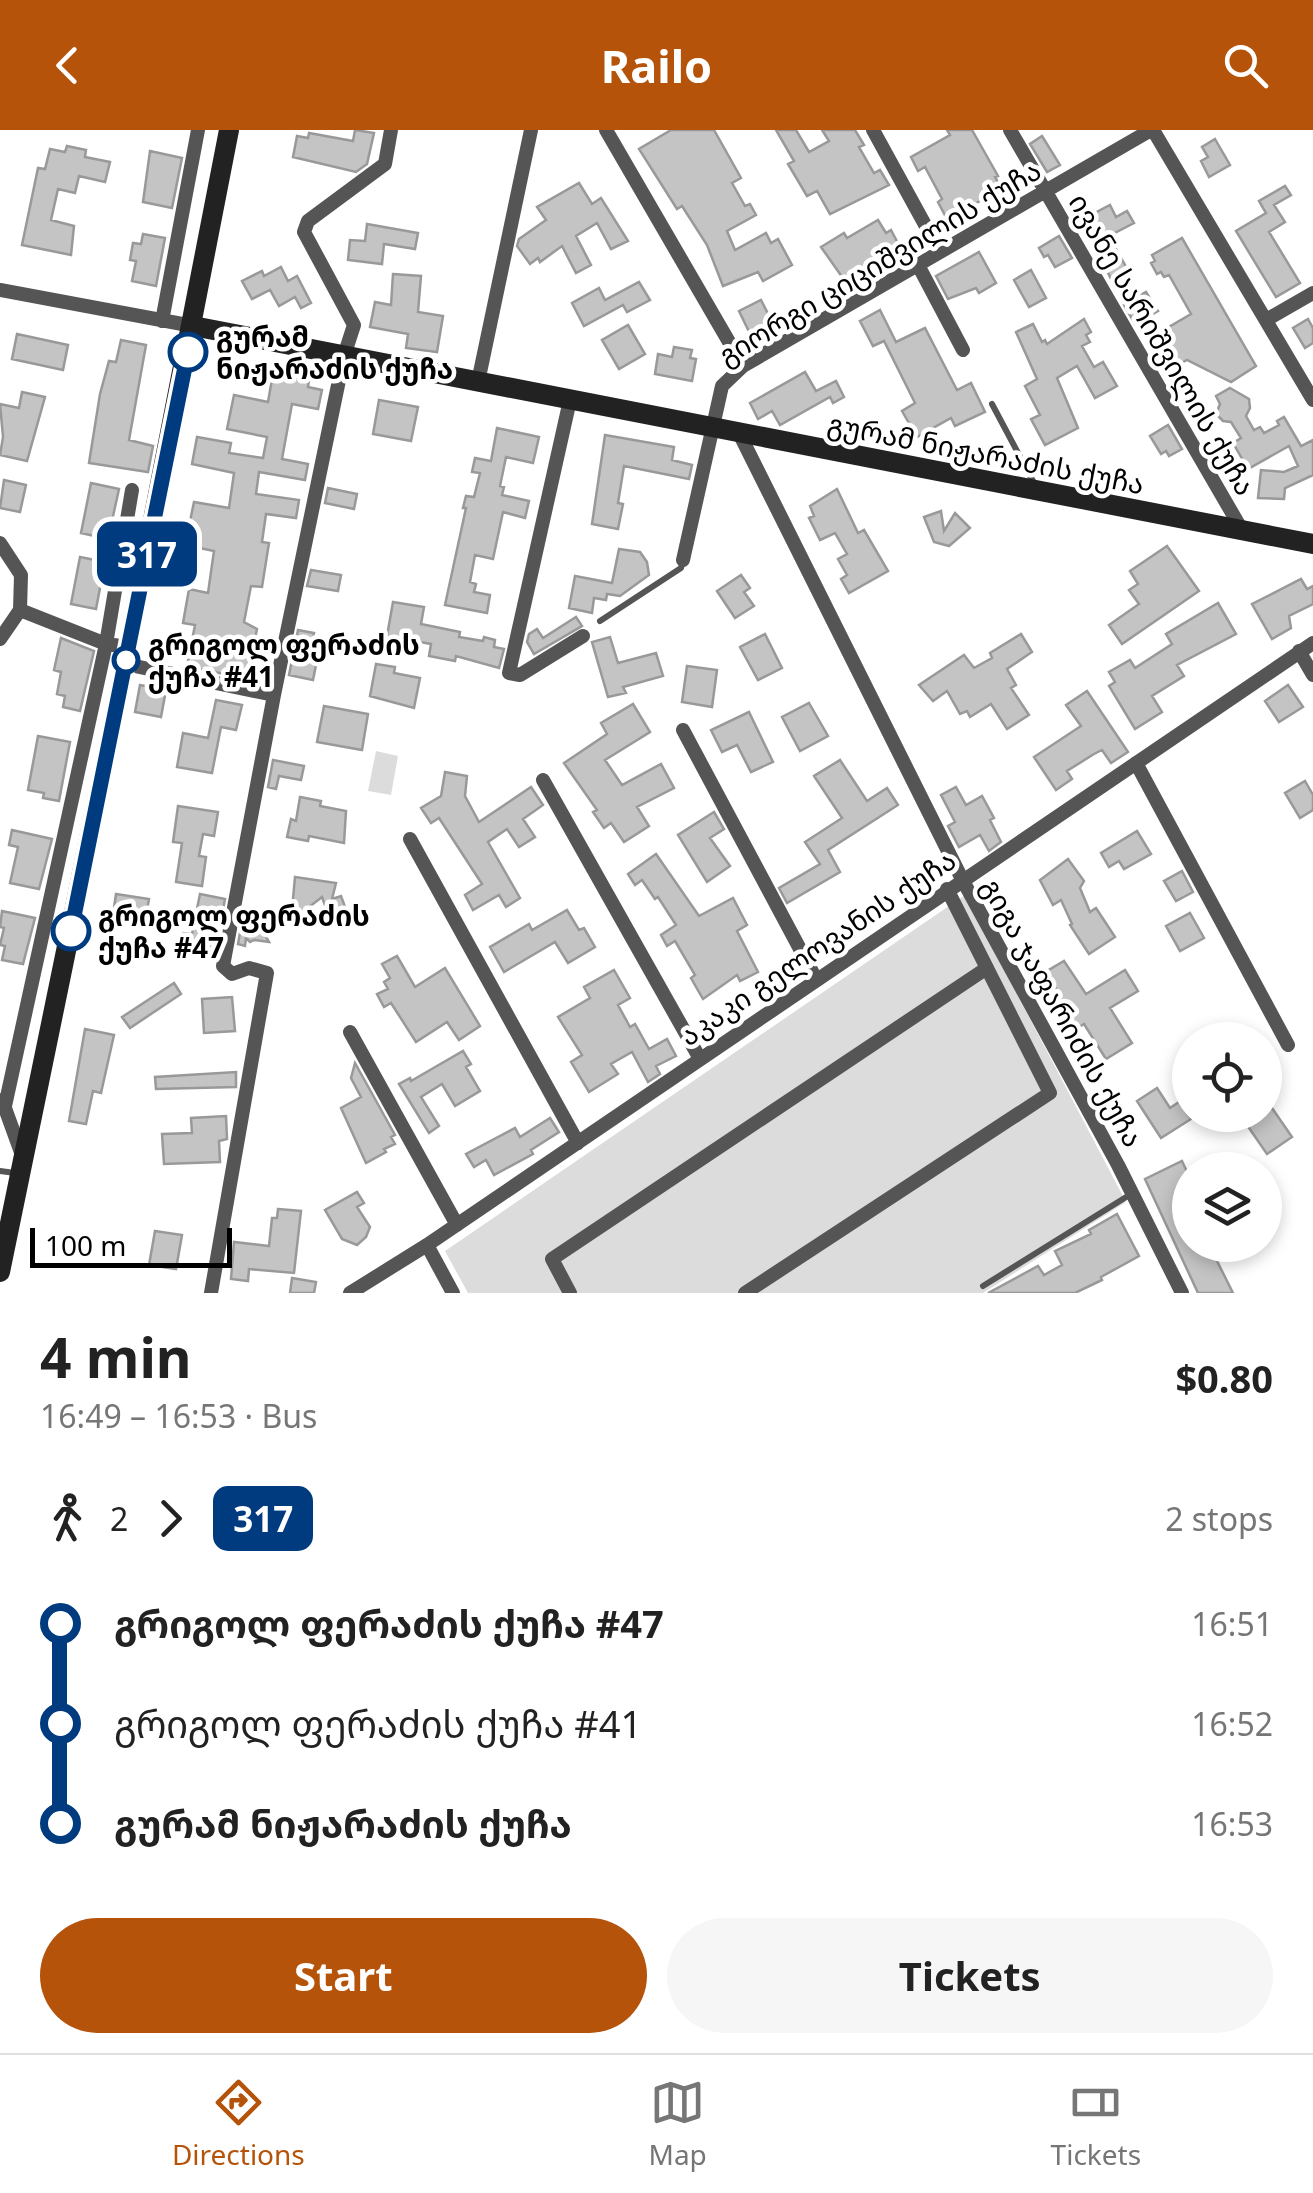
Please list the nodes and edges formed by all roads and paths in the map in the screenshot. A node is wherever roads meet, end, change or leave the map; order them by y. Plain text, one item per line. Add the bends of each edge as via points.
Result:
1 (198, 130) edge
2 (230, 130) edge
3 (391, 130) edge
4 (532, 130) edge
5 (606, 130) edge
6 (872, 130) edge
7 (1010, 130) edge
8 (1152, 130) edge
9 (1045, 191) junction
10 (940, 252) junction
11 (918, 265) junction
12 (0, 290) edge
13 (1313, 293) edge
14 (1266, 320) junction
15 (162, 321) junction
16 (193, 326) junction
17 (963, 350) dead end
18 (344, 356) junction
19 (743, 366) junction
20 (478, 382) junction
21 (570, 400) junction
22 (1313, 400) edge
23 (992, 404) dead end
24 (713, 428) junction
25 (739, 433) junction
26 (132, 490) dead end
27 (1038, 491) junction
28 (1242, 530) junction
29 (0, 543) edge
30 (1313, 544) edge
31 (684, 560) joint
32 (20, 610) junction
33 (600, 622) dead end
34 (583, 636) dead end
35 (0, 639) edge
36 (1313, 642) edge
37 (106, 644) junction
38 (1299, 652) junction
39 (127, 656) junction
40 (1313, 675) edge
41 (274, 694) junction
42 (683, 730) dead end
43 (1136, 763) junction
44 (543, 780) dead end
45 (410, 840) dead end
46 (962, 879) junction
47 (947, 888) junction
48 (987, 968) junction
49 (816, 980) junction
50 (350, 1032) dead end
51 (1288, 1045) dead end
52 (700, 1057) junction
53 (2, 1101) edge
54 (578, 1143) junction
55 (15, 1168) edge
56 (1132, 1193) junction
57 (457, 1224) junction
58 (427, 1245) junction
59 (0, 1272) edge
60 (983, 1286) dead end
61 (211, 1293) edge
62 (350, 1293) edge
63 (453, 1293) edge
64 (570, 1293) edge
65 (745, 1293) edge
66 (1182, 1293) edge

1 - 15 street
2 - 16 street
3 - 18 street via 385,164 308,221 304,232 354,326
4 - 20 street
5 - 19 street
6 - 10 street
7 - 9 street, ივანე სარიშვილის ქუჩა
8 - 9 street, გიორგი ციციშვილის ქუჩა
8 - 14 street
9 - 10 street, გიორგი ციციშვილის ქუჩა
9 - 28 street, ივანე სარიშვილის ქუჩა
10 - 11 street, გიორგი ციციშვილის ქუჩა
11 - 17 street
11 - 19 street, გიორგი ციციშვილის ქუჩა
12 - 15 street, გურამ ნიჟარაძის ქუჩა
13 - 14 street
14 - 22 street
15 - 16 street, გურამ ნიჟარაძის ქუჩა
16 - 18 street, გურამ ნიჟარაძის ქუჩა
16 - 39 street
18 - 20 street, გურამ ნიჟარაძის ქუჩა
18 - 41 street
19 - 24 street, გიორგი ციციშვილის ქუჩა via 722,386
20 - 21 street, გურამ ნიჟარაძის ქუჩა
21 - 24 street, გურამ ნიჟარაძის ქუჩა
21 - 34 street via 509,673 520,676
23 - 27 lane
24 - 25 street, გურამ ნიჟარაძის ქუჩა
24 - 31 street, გიორგი ციციშვილის ქუჩა
25 - 27 street, გურამ ნიჟარაძის ქუჩა
25 - 46 street, გიგა ჯაფარიძის ქუჩა
26 - 37 street
27 - 28 street, გურამ ნიჟარაძის ქუჩა
28 - 30 street, გურამ ნიჟარაძის ქუჩა
29 - 32 street via 21,575
31 - 33 lane
32 - 35 street
32 - 37 street
36 - 38 street, აკაკი გელოვანის ქუჩა
37 - 39 street
37 - 53 street
38 - 40 street
38 - 43 street, აკაკი გელოვანის ქუჩა
39 - 41 street
39 - 55 street
41 - 61 street via 224,966 232,974 249,968 267,972
42 - 49 street
43 - 46 street, აკაკი გელოვანის ქუჩა
43 - 51 street
44 - 52 street
45 - 54 street
46 - 47 street, აკაკი გელოვანის ქუჩა
46 - 56 street, გიგა ჯაფარიძის ქუჩა
47 - 48 street
47 - 49 street, აკაკი გელოვანის ქუჩა
48 - 64 street via 552,1259
48 - 65 street via 1050,1093
49 - 52 street, აკაკი გელოვანის ქუჩა
50 - 57 street
52 - 54 street, აკაკი გელოვანის ქუჩა
53 - 55 street
54 - 57 street, აკაკი გელოვანის ქუჩა
55 - 59 street
56 - 60 lane
56 - 66 street, გიგა ჯაფარიძის ქუჩა
57 - 58 street, აკაკი გელოვანის ქუჩა
58 - 62 street, აკაკი გელოვანის ქუჩა
58 - 63 street

